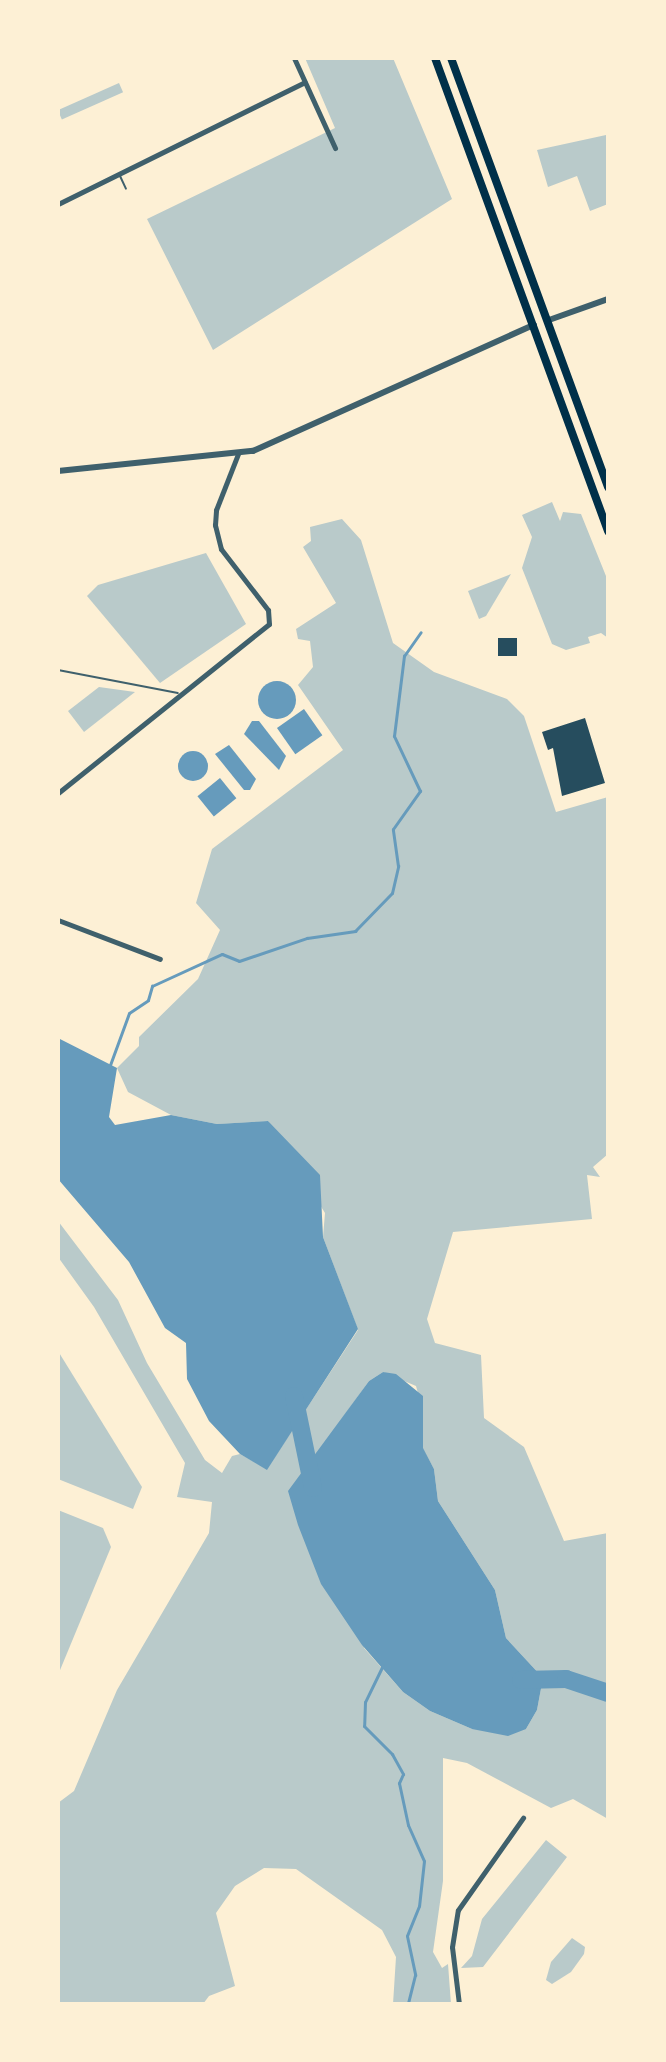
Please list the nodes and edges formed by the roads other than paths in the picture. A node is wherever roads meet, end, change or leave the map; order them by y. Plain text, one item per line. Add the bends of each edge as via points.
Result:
1 (294, 58) edge
2 (435, 58) edge
3 (451, 58) edge
4 (305, 82) junction
5 (335, 148) dead end
6 (118, 173) junction
7 (126, 189) dead end
8 (58, 204) edge
9 (608, 299) edge
10 (549, 320) junction
11 (535, 324) junction
12 (238, 454) junction
13 (58, 471) edge
14 (608, 487) edge
15 (608, 531) edge
16 (58, 670) edge
17 (185, 695) junction
18 (58, 793) edge
19 (58, 920) edge
20 (160, 959) dead end
21 (523, 1818) dead end
22 (459, 2004) edge

1 - 4 street
2 - 11 main road
3 - 10 main road
4 - 5 street
4 - 6 street
6 - 7 lane
6 - 8 street
9 - 10 street
10 - 14 main road
11 - 12 street
11 - 15 main road
12 - 13 street
12 - 17 street via 215,525 221,549 268,610 269,624
16 - 17 lane
17 - 18 street
19 - 20 street
21 - 22 street via 458,1910 452,1947

